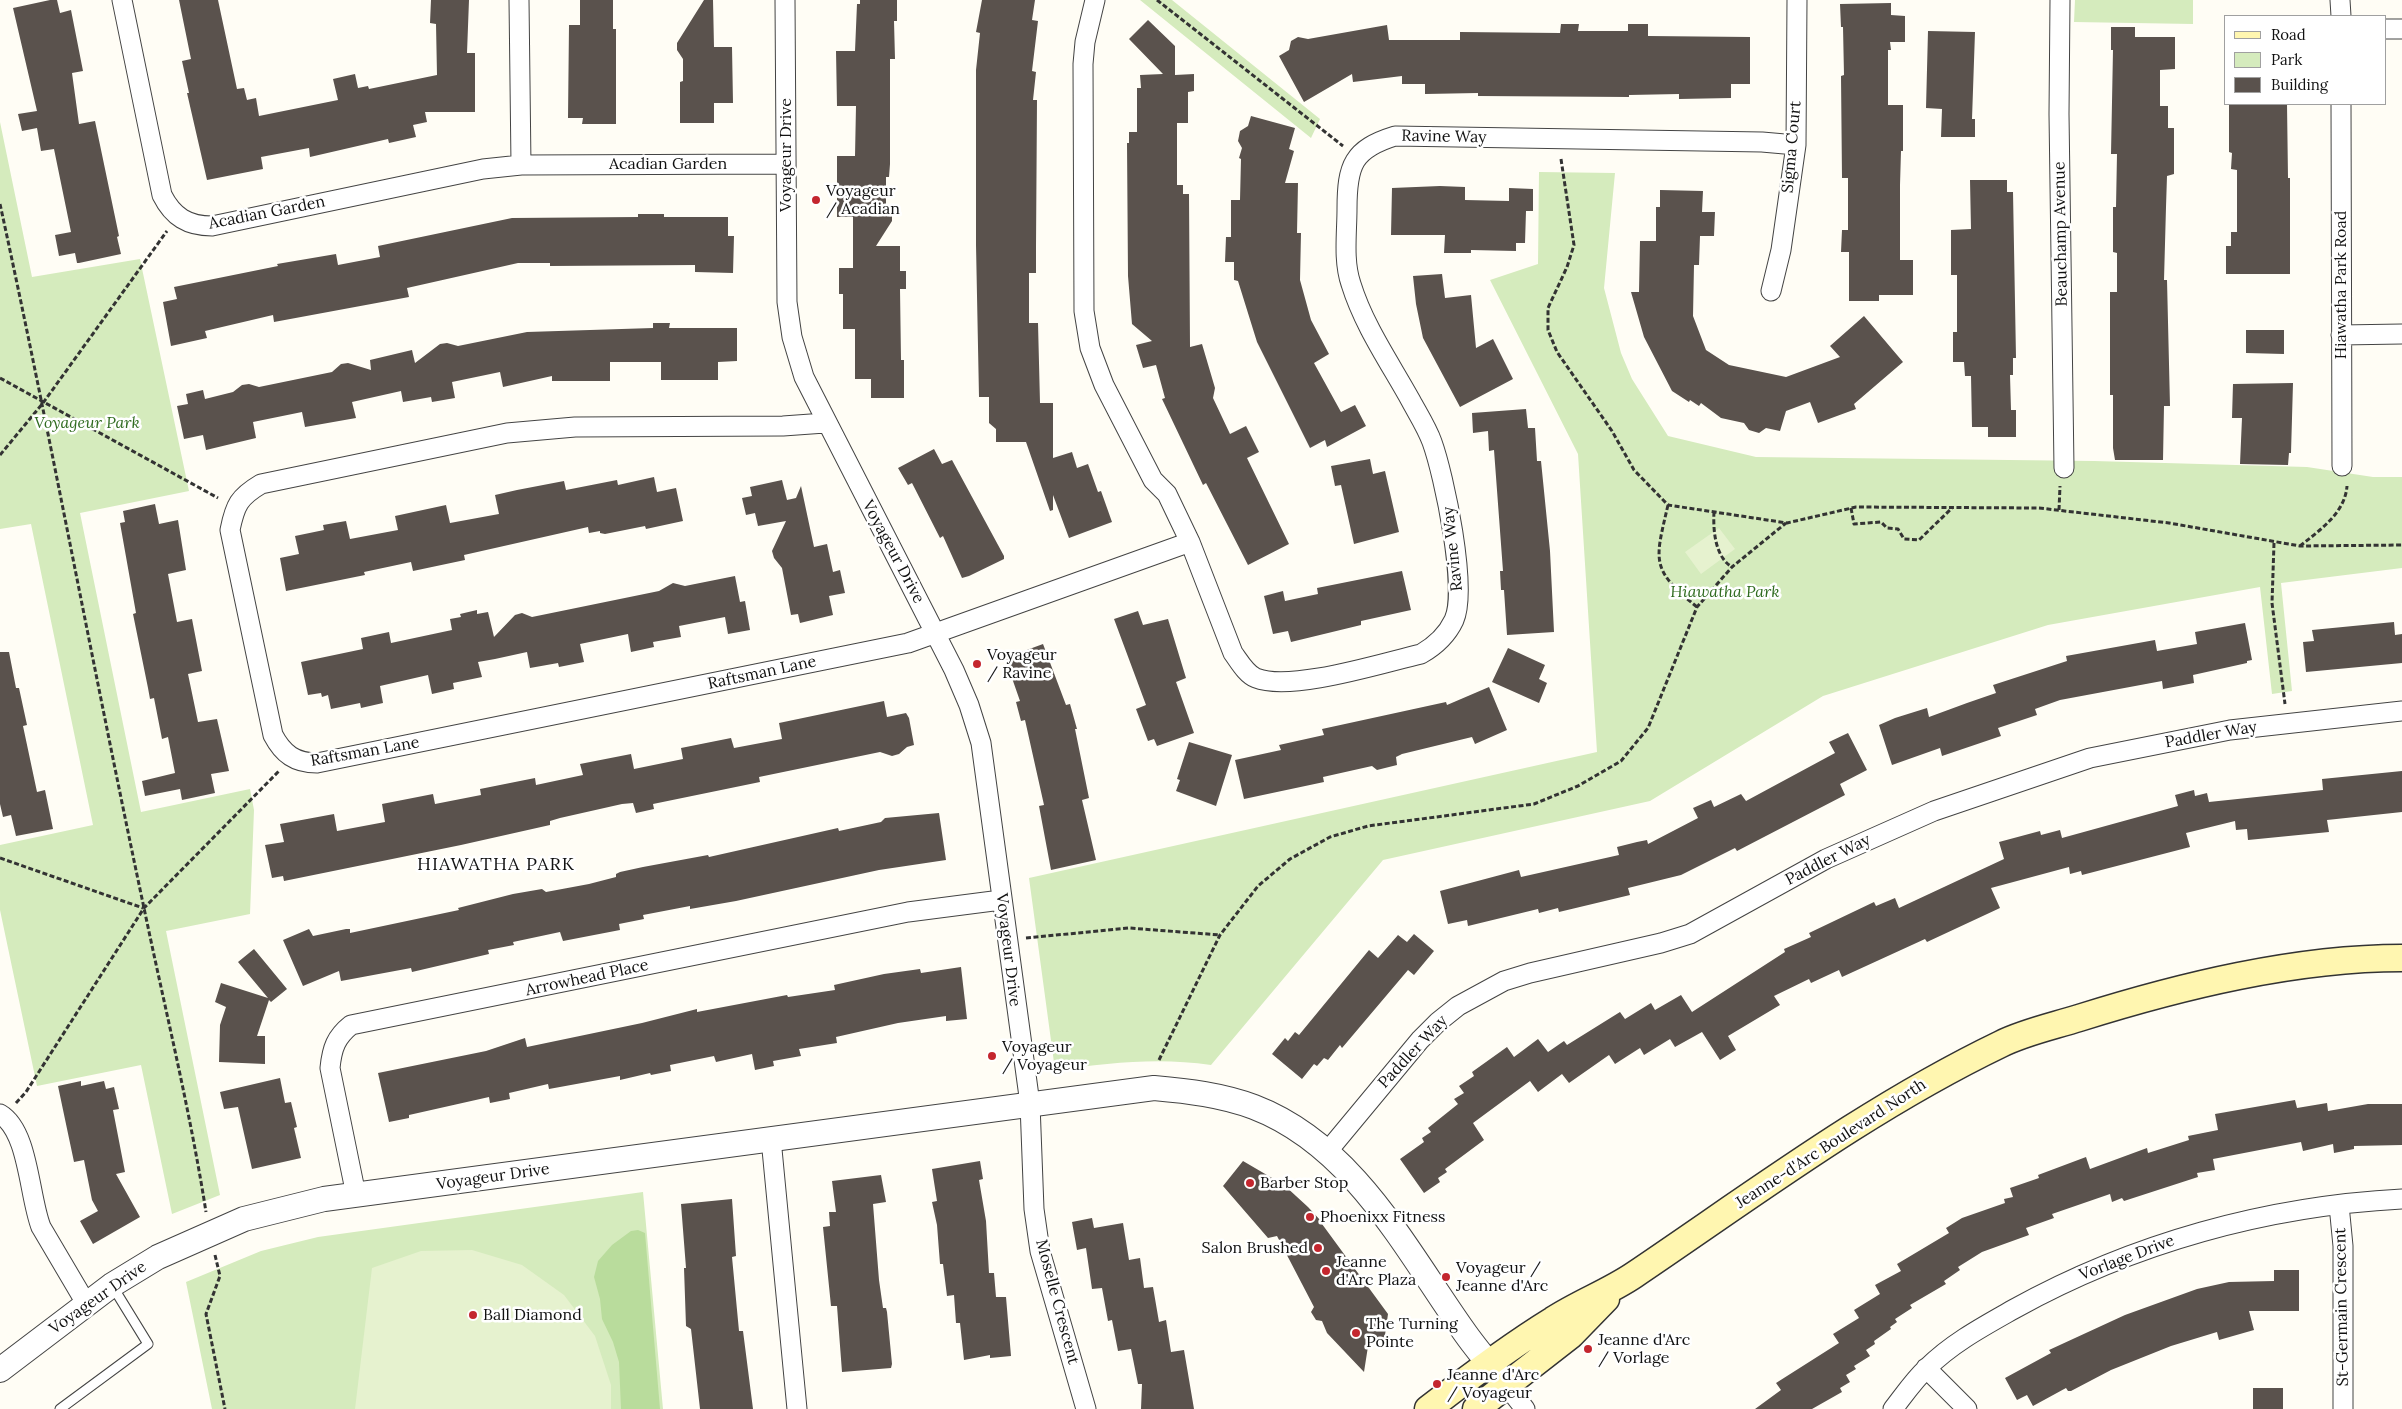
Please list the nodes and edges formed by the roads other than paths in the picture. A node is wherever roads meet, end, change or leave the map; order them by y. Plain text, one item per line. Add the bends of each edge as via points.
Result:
1 (122, 0) edge
2 (519, 0) edge
3 (785, 0) edge
4 (1095, 0) edge
5 (1797, 0) edge
6 (2060, 0) edge
7 (2340, 0) edge
8 (2340, 15) edge
9 (2387, 29) edge
10 (2402, 29) edge
11 (2341, 105) edge
12 (1796, 145) junction
13 (786, 164) junction
14 (521, 165) junction
15 (1771, 291) dead end
16 (2402, 334) edge
17 (2341, 335) junction
18 (825, 422) junction
19 (2342, 466) road end
20 (2064, 468) dead end
21 (1190, 542) junction
22 (936, 634) junction
23 (2402, 711) edge
24 (1001, 900) junction
25 (2402, 958) edge
26 (1030, 1104) junction
27 (2, 1115) edge
28 (771, 1139) junction
29 (1327, 1152) junction
30 (356, 1195) junction
31 (2402, 1199) edge
32 (2339, 1205) junction
33 (1622, 1283) junction
34 (112, 1285) junction
35 (87, 1305) junction
36 (1489, 1363) junction
37 (1926, 1368) junction
38 (0, 1370) edge
39 (1507, 1386) junction
40 (60, 1409) edge
41 (797, 1409) edge
42 (1086, 1409) edge
43 (1428, 1409) edge
44 (1476, 1409) edge
45 (1525, 1409) edge
46 (1893, 1409) edge
47 (1967, 1409) edge
48 (2343, 1409) edge

1 - 14 street, Acadian Garden via 162,196 168,209 197,226 212,226 483,169
2 - 14 street
3 - 13 street, Voyageur Drive
4 - 21 street, Ravine Way via 1086,34 1084,64 1084,311 1090,348 1104,386 1153,480 1167,494
5 - 12 street, Sigma Court
6 - 20 street, Beauchamp Avenue
7 - 8 street
9 - 10 street
11 - 17 street, Hiawatha Park Road
12 - 15 street, Sigma Court via 1781,250
12 - 21 street, Ravine Way via 1395,136 1373,143 1358,157 1350,174 1347,202 1350,283 1364,317 1432,441 1454,534 1458,601 1454,619 1434,646 1421,654 1304,681 1279,683 1255,678 1233,653
13 - 14 street, Acadian Garden
13 - 18 street, Voyageur Drive via 787,302 792,337 804,377
16 - 17 street
17 - 19 street, Hiawatha Park Road
18 - 22 street, Voyageur Drive
18 - 22 street, Raftsman Lane via 783,426 575,427 507,433 261,484 246,493 235,508 230,530 273,735 281,749 291,757 304,763 318,763 908,643
21 - 22 street, Raftsman Lane
22 - 24 street, Voyageur Drive via 969,705 981,743
23 - 29 street, Paddler Way via 2287,722 2184,738 2090,758 1934,810 1826,859 1690,934 1504,981 1465,1001 1438,1022
24 - 26 street, Voyageur Drive
24 - 30 street, Arrowhead Place via 908,912 351,1024 332,1048 330,1068
25 - 33 main road, Jeanne-d'Arc Boulevard North via 2360,958 2252,975 2136,1001 2005,1042 1868,1116
26 - 28 street, Voyageur Drive
26 - 29 street, Voyageur Drive via 1145,1089 1182,1090 1254,1107
26 - 42 street, Moselle Crescent via 1034,1209 1040,1251
27 - 35 street via 13,1126 19,1139 41,1227
28 - 30 street, Voyageur Drive
28 - 41 street
29 - 36 street, Voyageur Drive via 1385,1217
30 - 34 street, Voyageur Drive via 278,1210 209,1233 158,1257
31 - 32 street, Vorlage Drive
32 - 37 street, Vorlage Drive via 2246,1220 2149,1248 2050,1289 1960,1340
32 - 48 street, St-Germain Crescent via 2343,1246
33 - 36 main road, Jeanne-d'Arc Boulevard North via 1555,1318
33 - 39 main road, Jeanne-d'Arc Boulevard North via 1571,1335
34 - 35 street, Voyageur Drive
34 - 40 lane via 148,1344
35 - 38 street, Voyageur Drive
36 - 39 street, Voyageur Drive
36 - 43 main road, Jeanne-d'Arc Boulevard North
37 - 46 street, Vorlage Drive
37 - 47 street
39 - 44 main road, Jeanne-d'Arc Boulevard North
39 - 45 street

